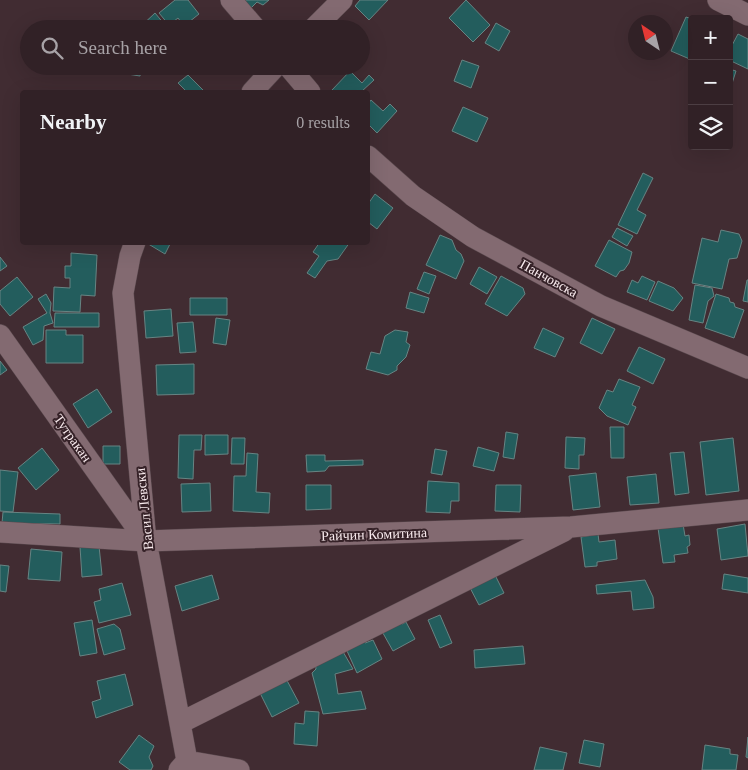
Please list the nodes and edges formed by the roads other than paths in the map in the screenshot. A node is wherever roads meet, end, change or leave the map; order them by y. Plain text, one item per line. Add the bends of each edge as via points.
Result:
1 (230, 0) edge
2 (342, 0) edge
3 (718, 0) edge
4 (748, 15) edge
5 (248, 20) edge
6 (322, 20) edge
7 (268, 75) edge
8 (296, 75) edge
9 (254, 90) edge
10 (308, 90) edge
11 (370, 158) edge
12 (134, 245) edge
13 (0, 335) edge
14 (748, 368) edge
15 (748, 510) edge
16 (571, 527) junction
17 (0, 532) edge
18 (146, 541) junction
19 (180, 723) junction
20 (183, 765) edge
21 (239, 770) edge

1 - 5 street
2 - 6 street
3 - 4 street
7 - 9 street
8 - 10 street
11 - 14 street, Панчовска via 413,196 473,237 601,306
12 - 18 street, Васил Левски via 123,292
13 - 18 street, Тутракан
15 - 16 street, Райчин Комитина
16 - 18 street, Райчин Комитина
16 - 19 street
17 - 18 street, Райчин Комитина
18 - 19 street, Васил Левски
19 - 20 street, Васил Левски
20 - 21 street

